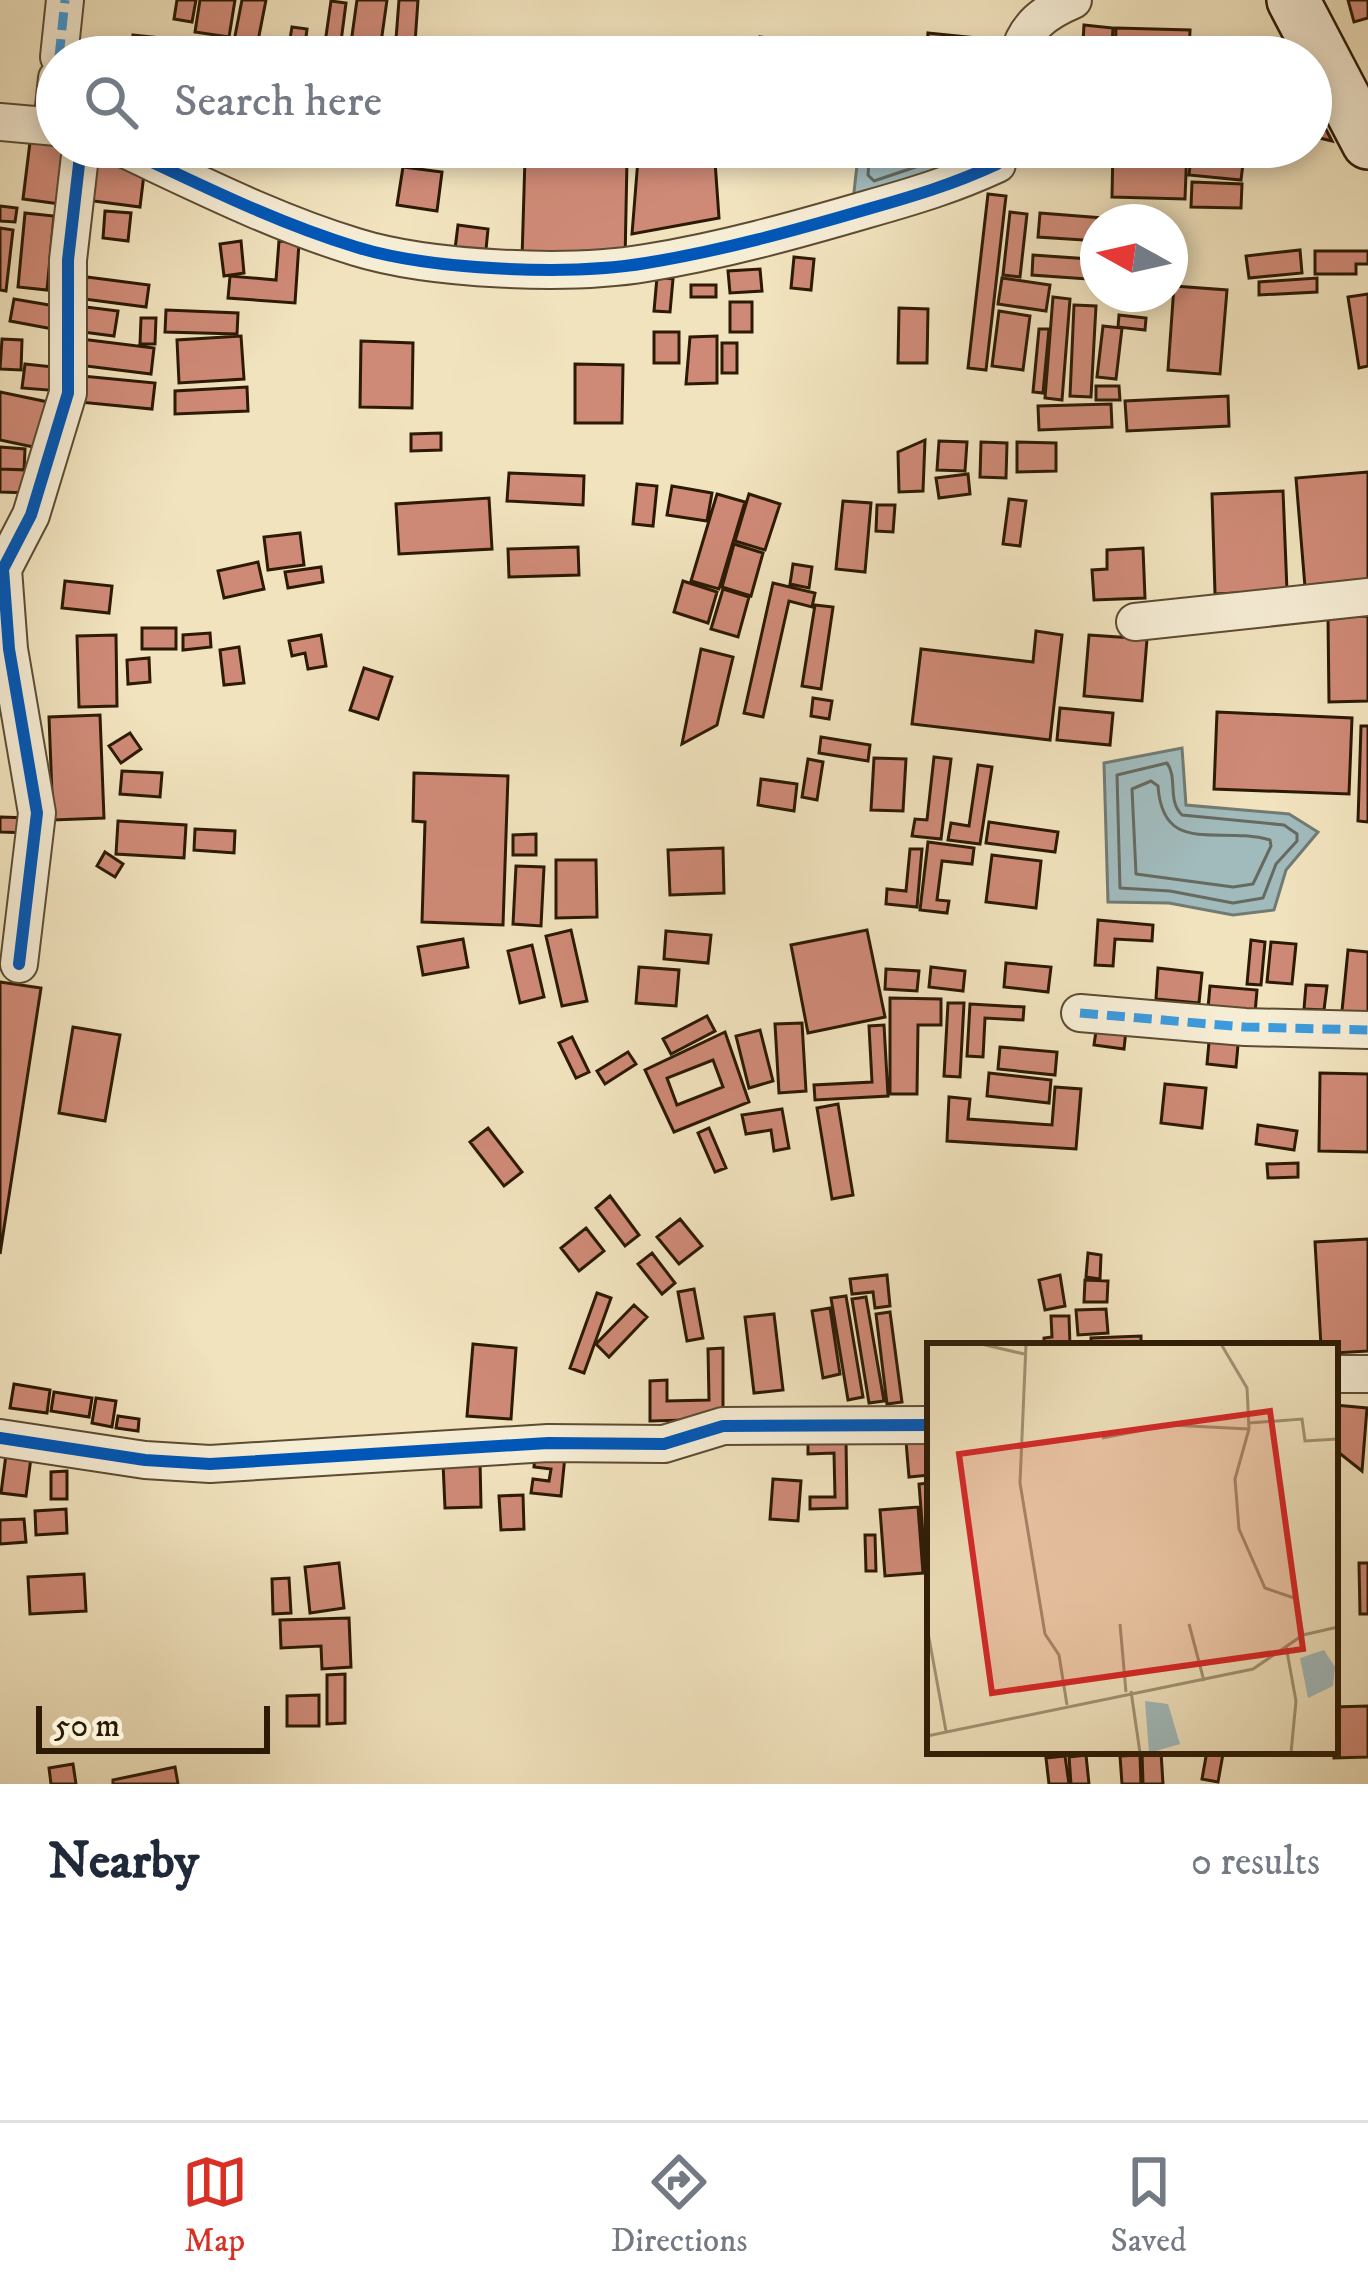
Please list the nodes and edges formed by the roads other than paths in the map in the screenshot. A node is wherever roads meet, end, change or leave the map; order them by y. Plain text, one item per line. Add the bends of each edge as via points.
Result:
1 (65, 0) edge
2 (1073, 0) edge
3 (1293, 0) edge
4 (61, 36) edge
5 (1026, 36) edge
6 (1317, 36) edge
7 (1332, 59) edge
8 (1354, 93) edge
9 (0, 122) edge
10 (36, 128) edge
11 (1368, 142) edge
12 (65, 168) edge
13 (166, 168) edge
14 (988, 168) edge
15 (1368, 596) edge
16 (1136, 622) dead end
17 (19, 964) dead end
18 (1080, 1012) dead end
19 (1368, 1030) edge
20 (927, 1425) edge
21 (0, 1438) edge

1 - 4 street
2 - 5 street via 1042,14
3 - 6 street
7 - 8 street
8 - 11 street
9 - 10 street
12 - 17 street via 68,393 31,515 3,569 37,813
13 - 14 street via 359,248 452,265 551,268 643,264 828,222
15 - 16 street
18 - 19 street
20 - 21 street via 723,1426 664,1444 548,1443 210,1464

